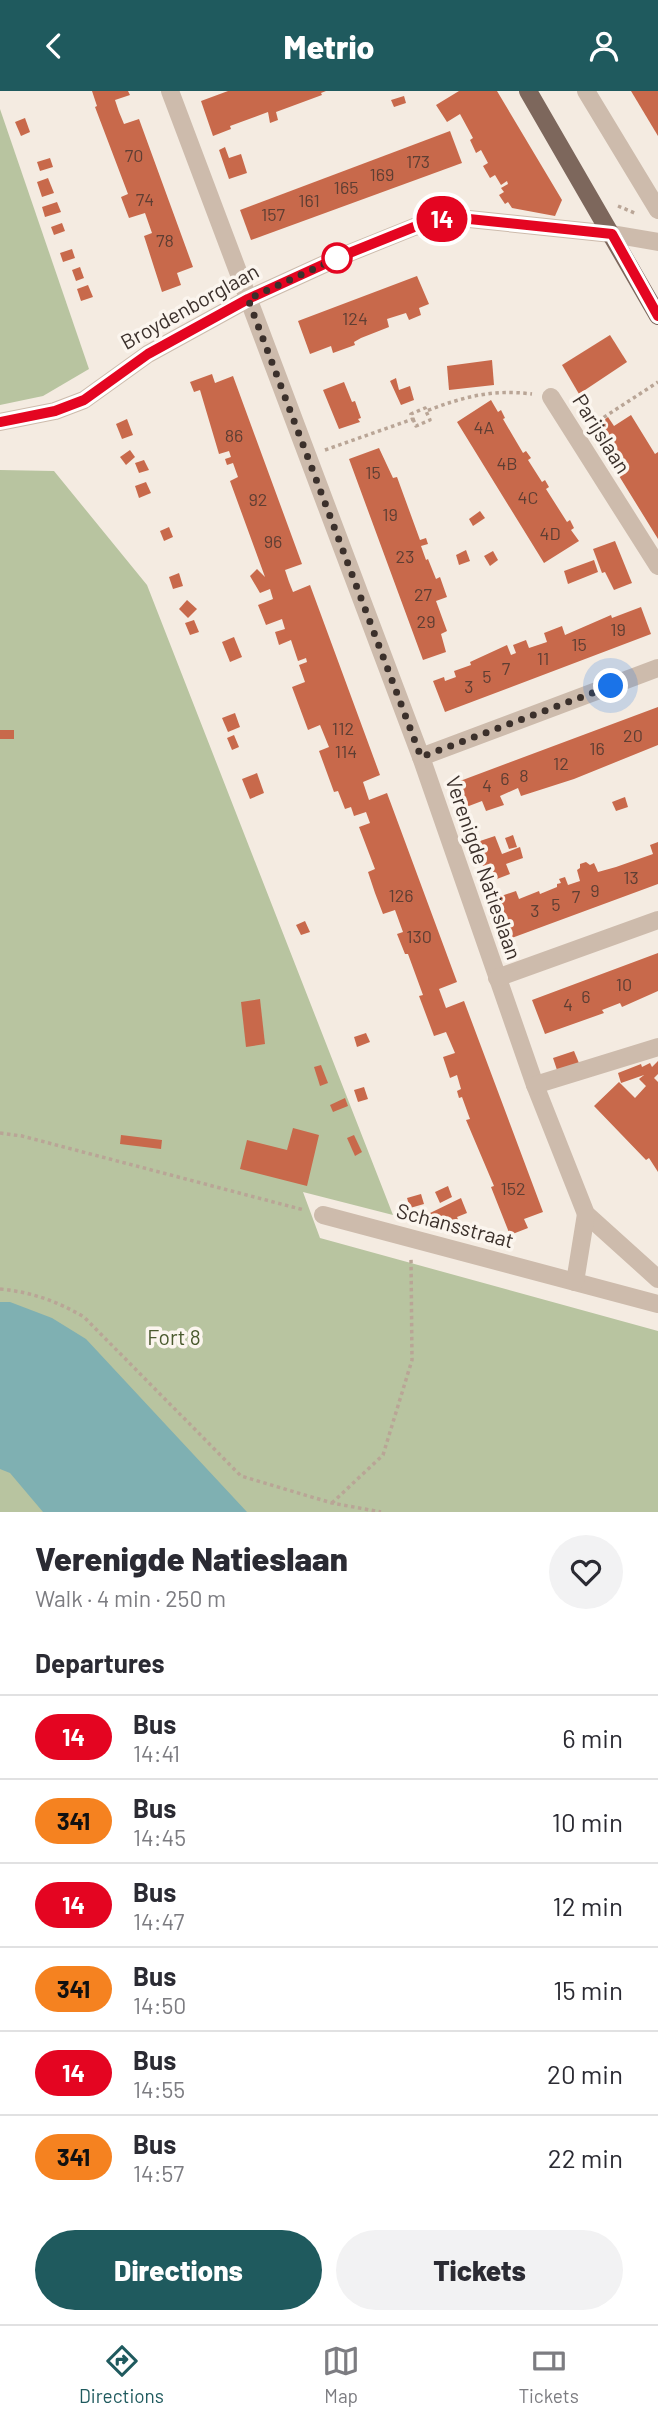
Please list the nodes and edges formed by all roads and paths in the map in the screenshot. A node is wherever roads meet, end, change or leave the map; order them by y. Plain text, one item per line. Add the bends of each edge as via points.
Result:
1 (170, 91) edge
2 (528, 91) edge
3 (586, 91) edge
4 (658, 210) edge
5 (612, 234) junction
6 (658, 242) edge
7 (248, 299) junction
8 (658, 316) edge
9 (658, 382) edge
10 (551, 397) joint
11 (426, 411) junction
12 (413, 419) junction
13 (0, 422) edge
14 (576, 436) junction
15 (307, 457) junction
16 (658, 566) edge
17 (658, 668) edge
18 (421, 757) junction
19 (658, 920) edge
20 (497, 978) junction
21 (658, 1047) edge
22 (535, 1085) junction
23 (0, 1133) edge
24 (586, 1214) junction
25 (323, 1215) joint
26 (410, 1238) junction
27 (658, 1279) edge
28 (575, 1282) junction
29 (0, 1289) edge
30 (658, 1304) edge
31 (332, 1503) junction
32 (382, 1512) edge

1 - 7 street, Verenigde Natieslaan
2 - 5 main road
3 - 4 street
5 - 6 street, Broydenborglaan
5 - 7 street, Broydenborglaan via 450,217 342,256
5 - 8 main road
7 - 13 street, Broydenborglaan via 148,354 84,400
7 - 15 street, Verenigde Natieslaan
9 - 14 path
10 - 11 path via 506,391 462,397
10 - 14 street, Parijslaan
11 - 12 path via 411,414
11 - 12 path via 430,420 416,426
12 - 15 path
14 - 16 street, Parijslaan
15 - 18 street, Verenigde Natieslaan
17 - 18 street
18 - 20 street, Verenigde Natieslaan
19 - 20 street
20 - 22 street, Verenigde Natieslaan
21 - 22 street
22 - 24 street, Verenigde Natieslaan
23 - 25 path
24 - 27 street, Verenigde Natieslaan
24 - 28 street
25 - 26 street, Schansstraat
26 - 28 street, Schansstraat
26 - 31 path via 412,1360 383,1455
28 - 30 street, Schansstraat
29 - 31 path via 60,1303 84,1317 241,1476
31 - 32 path

